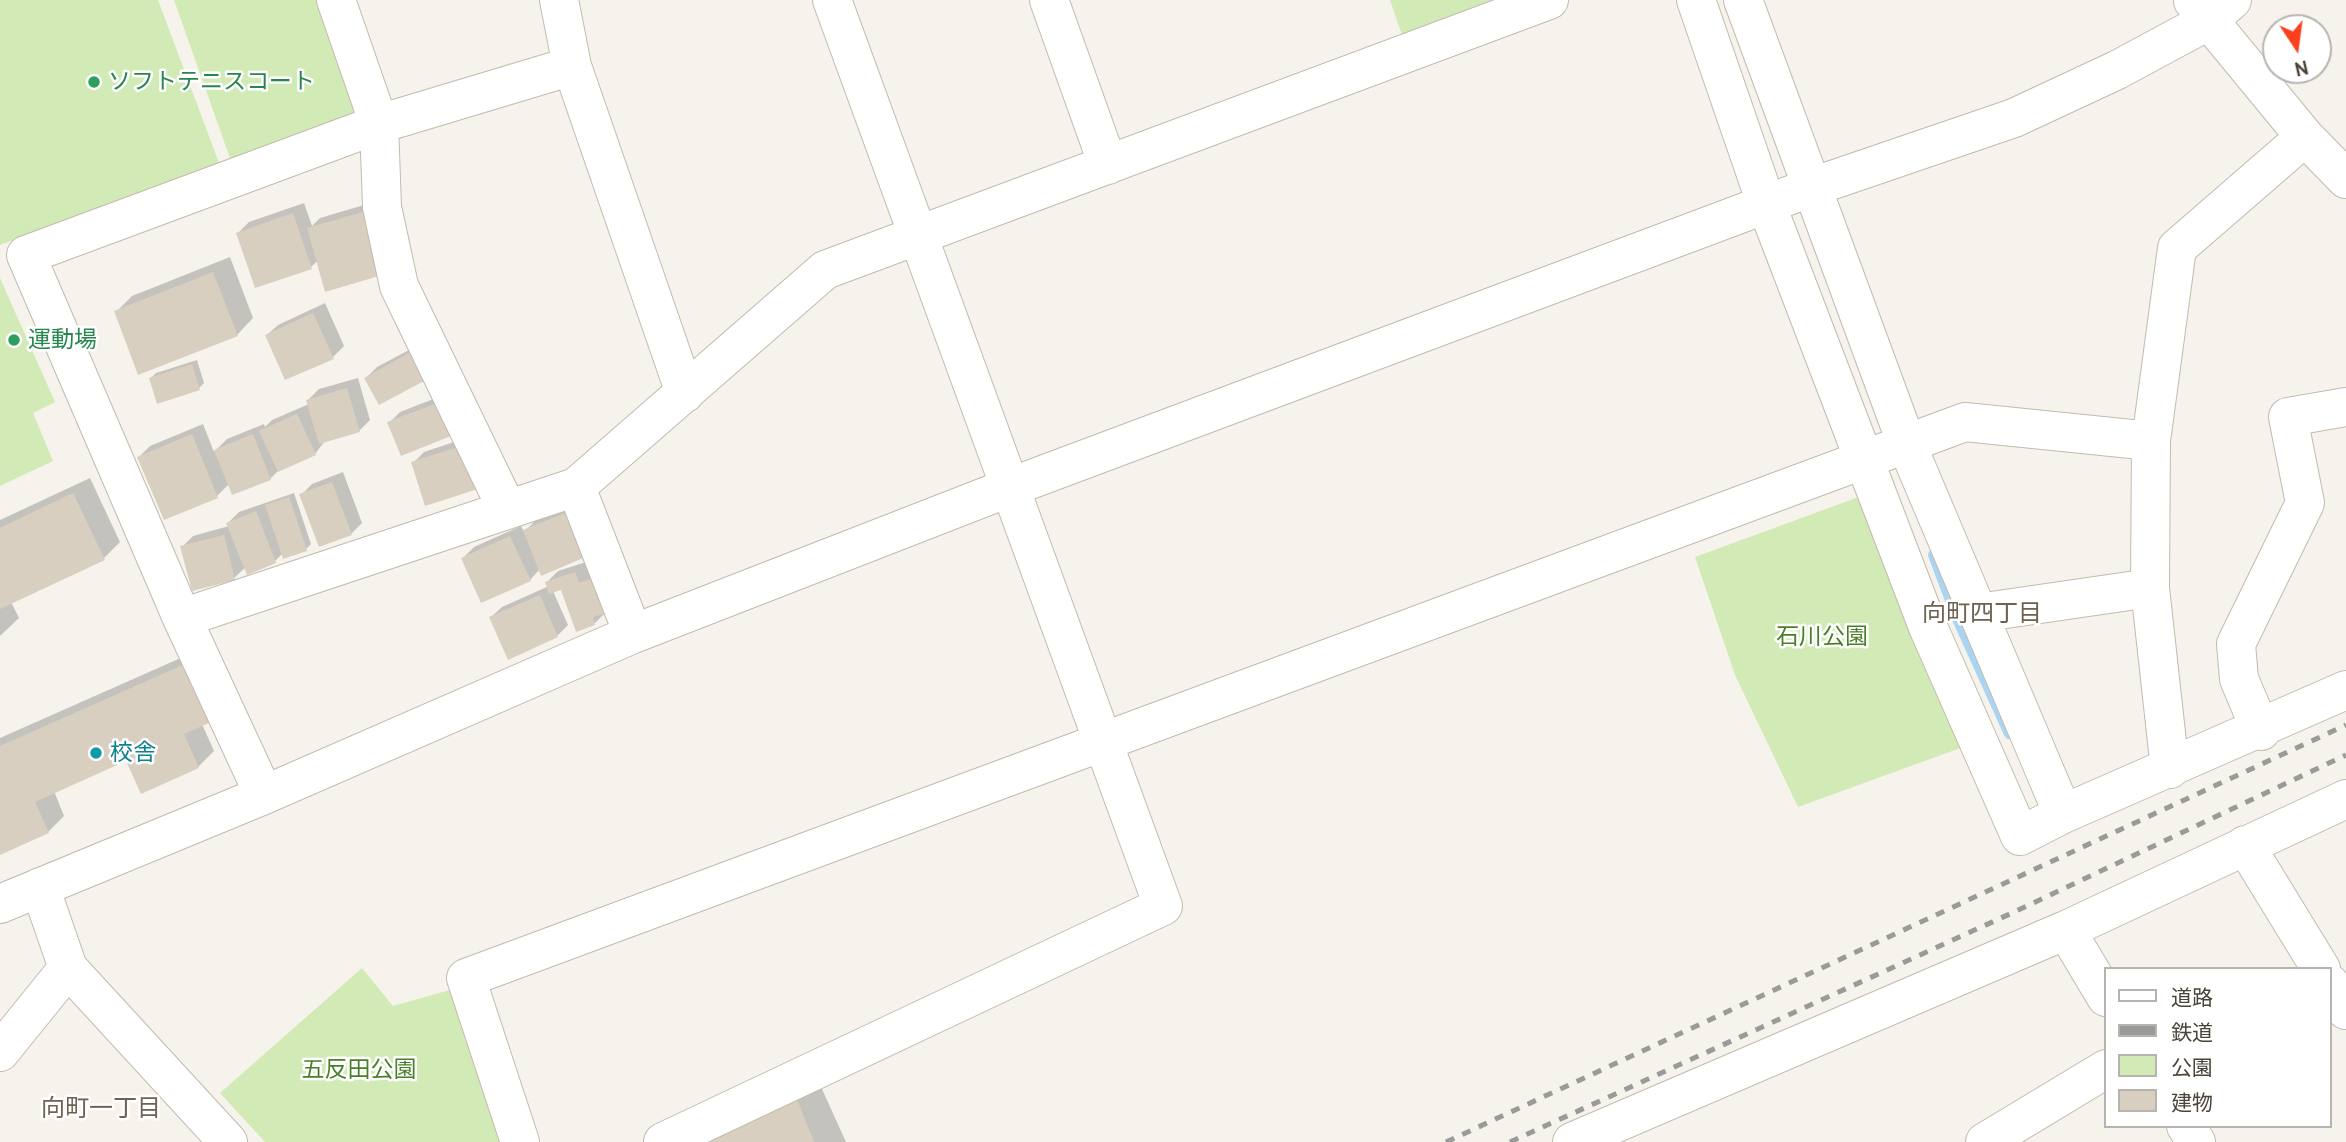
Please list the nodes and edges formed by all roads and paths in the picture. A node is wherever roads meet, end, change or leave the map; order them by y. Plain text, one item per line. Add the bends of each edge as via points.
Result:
1 (336, 0) edge
2 (559, 0) edge
3 (832, 0) edge
4 (1049, 0) edge
5 (1549, 0) edge
6 (1696, 0) edge
7 (1743, 0) edge
8 (2211, 7) edge
9 (572, 66) junction
10 (379, 124) junction
11 (2305, 137) junction
12 (1108, 165) junction
13 (2346, 179) edge
14 (1812, 187) junction
15 (1767, 206) junction
16 (916, 235) junction
17 (685, 393) junction
18 (2346, 407) edge
19 (2151, 441) junction
20 (1907, 445) junction
21 (1863, 459) junction
22 (576, 487) junction
23 (1008, 488) junction
24 (507, 509) junction
25 (2150, 588) junction
26 (1978, 613) junction
27 (182, 618) junction
28 (633, 634) junction
29 (2346, 690) edge
30 (2260, 731) junction
31 (1101, 743) junction
32 (2170, 769) junction
33 (264, 795) junction
34 (2346, 799) edge
35 (2063, 814) junction
36 (2245, 845) junction
37 (40, 887) junction
38 (0, 904) edge
39 (2066, 930) junction
40 (2320, 967) edge
41 (68, 968) junction
42 (2332, 987) edge
43 (2104, 994) edge
44 (2346, 1010) edge
45 (0, 1052) edge
46 (2104, 1070) edge
47 (228, 1142) edge
48 (520, 1142) edge
49 (663, 1142) edge
50 (1572, 1142) edge
51 (1985, 1142) edge

1 - 10 street
2 - 9 street
3 - 16 street
4 - 12 street
5 - 12 street
6 - 15 street
7 - 14 street
8 - 11 street
8 - 14 street via 2117,69 2014,118
9 - 10 street
9 - 17 street
10 - 24 street via 382,207 399,286
10 - 27 street via 26,255
11 - 13 street
11 - 19 street via 2177,248
12 - 16 street
14 - 15 street
14 - 20 street
15 - 21 street
15 - 23 street
16 - 17 street via 825,270
16 - 23 street
17 - 22 street
18 - 30 street via 2288,417 2305,503 2236,644 2239,679
19 - 20 street via 1965,422
19 - 25 street
20 - 21 street
20 - 26 street
21 - 31 street
21 - 35 street via 1928,627 2020,836
22 - 24 street
22 - 28 street
23 - 28 street
23 - 31 street
24 - 27 street
25 - 26 street
25 - 32 street
26 - 35 street
27 - 33 street
28 - 33 street
29 - 30 street
30 - 32 street
31 - 48 street via 466,978
31 - 49 street via 1163,906
32 - 35 street
33 - 37 street
34 - 36 street
36 - 39 street
36 - 40 street
37 - 38 street
37 - 41 street
39 - 43 street
39 - 50 street
41 - 45 street
41 - 47 street
42 - 44 street
46 - 51 street

